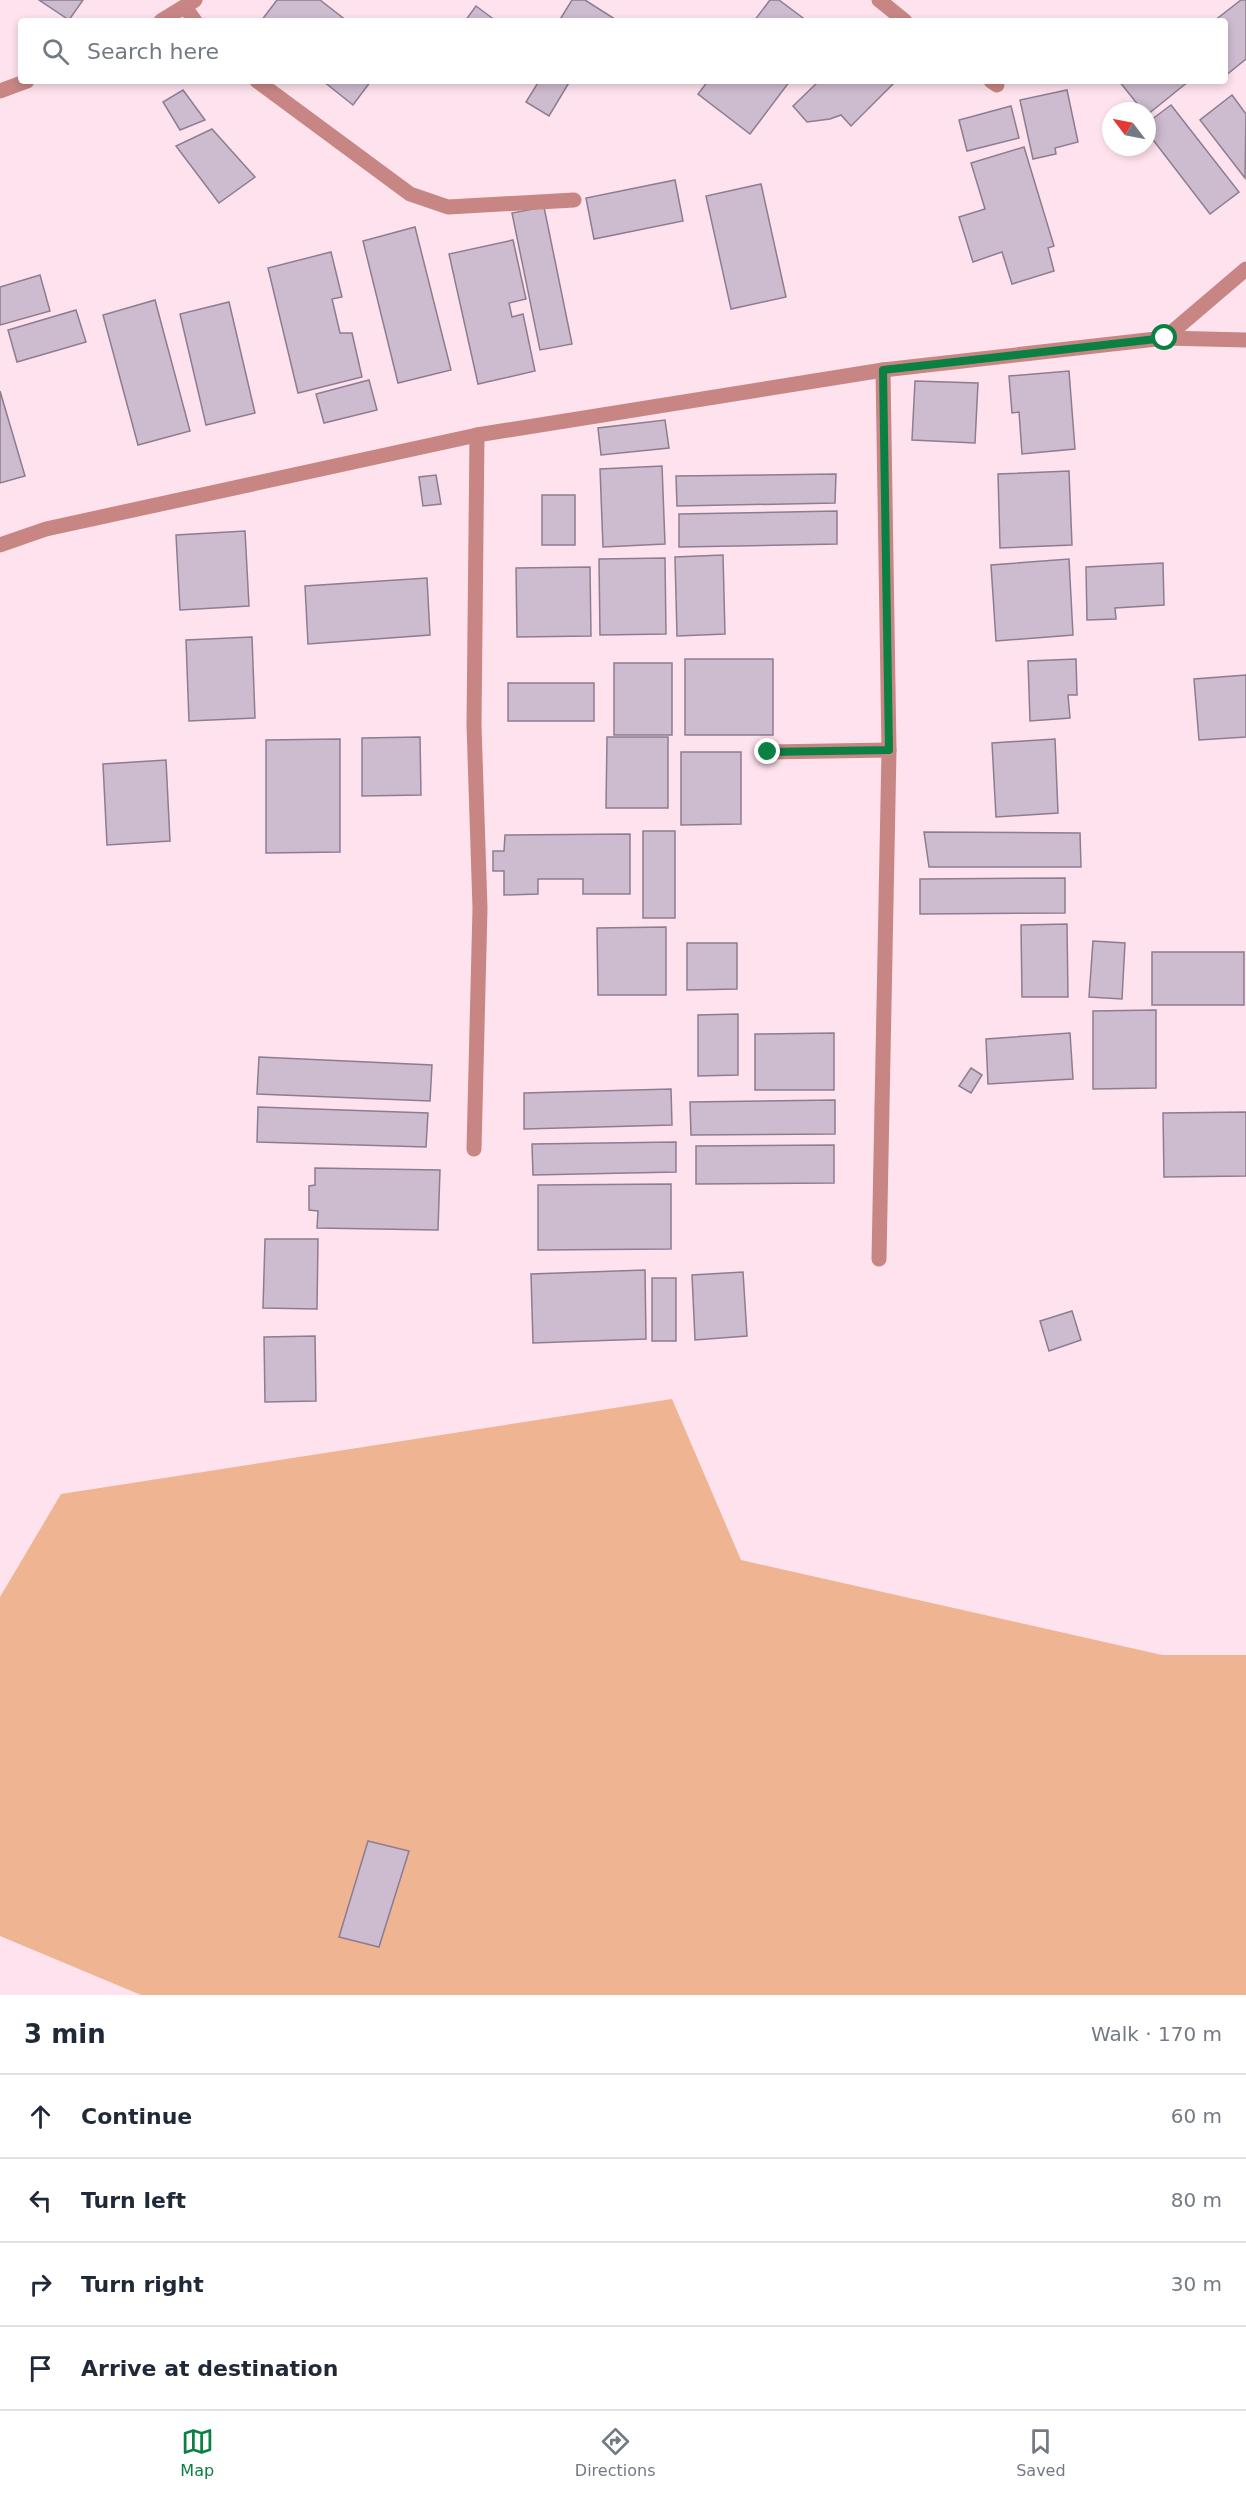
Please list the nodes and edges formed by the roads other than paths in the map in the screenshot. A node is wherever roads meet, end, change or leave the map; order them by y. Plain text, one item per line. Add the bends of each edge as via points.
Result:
1 (879, 0) edge
2 (190, 4) edge
3 (166, 18) edge
4 (901, 18) edge
5 (20, 84) edge
6 (261, 84) edge
7 (0, 92) edge
8 (574, 200) dead end
9 (1246, 269) edge
10 (1165, 338) junction
11 (1246, 340) edge
12 (883, 370) junction
13 (477, 435) junction
14 (0, 545) edge
15 (889, 750) junction
16 (768, 752) dead end
17 (474, 1149) dead end
18 (879, 1259) dead end

1 - 4 street
2 - 3 street
5 - 7 street
6 - 8 street via 410,194 448,207
9 - 10 street
10 - 11 street
10 - 12 street
12 - 13 street
12 - 15 street
13 - 14 street via 46,529
13 - 17 street via 474,725 480,908
15 - 16 street
15 - 18 street

